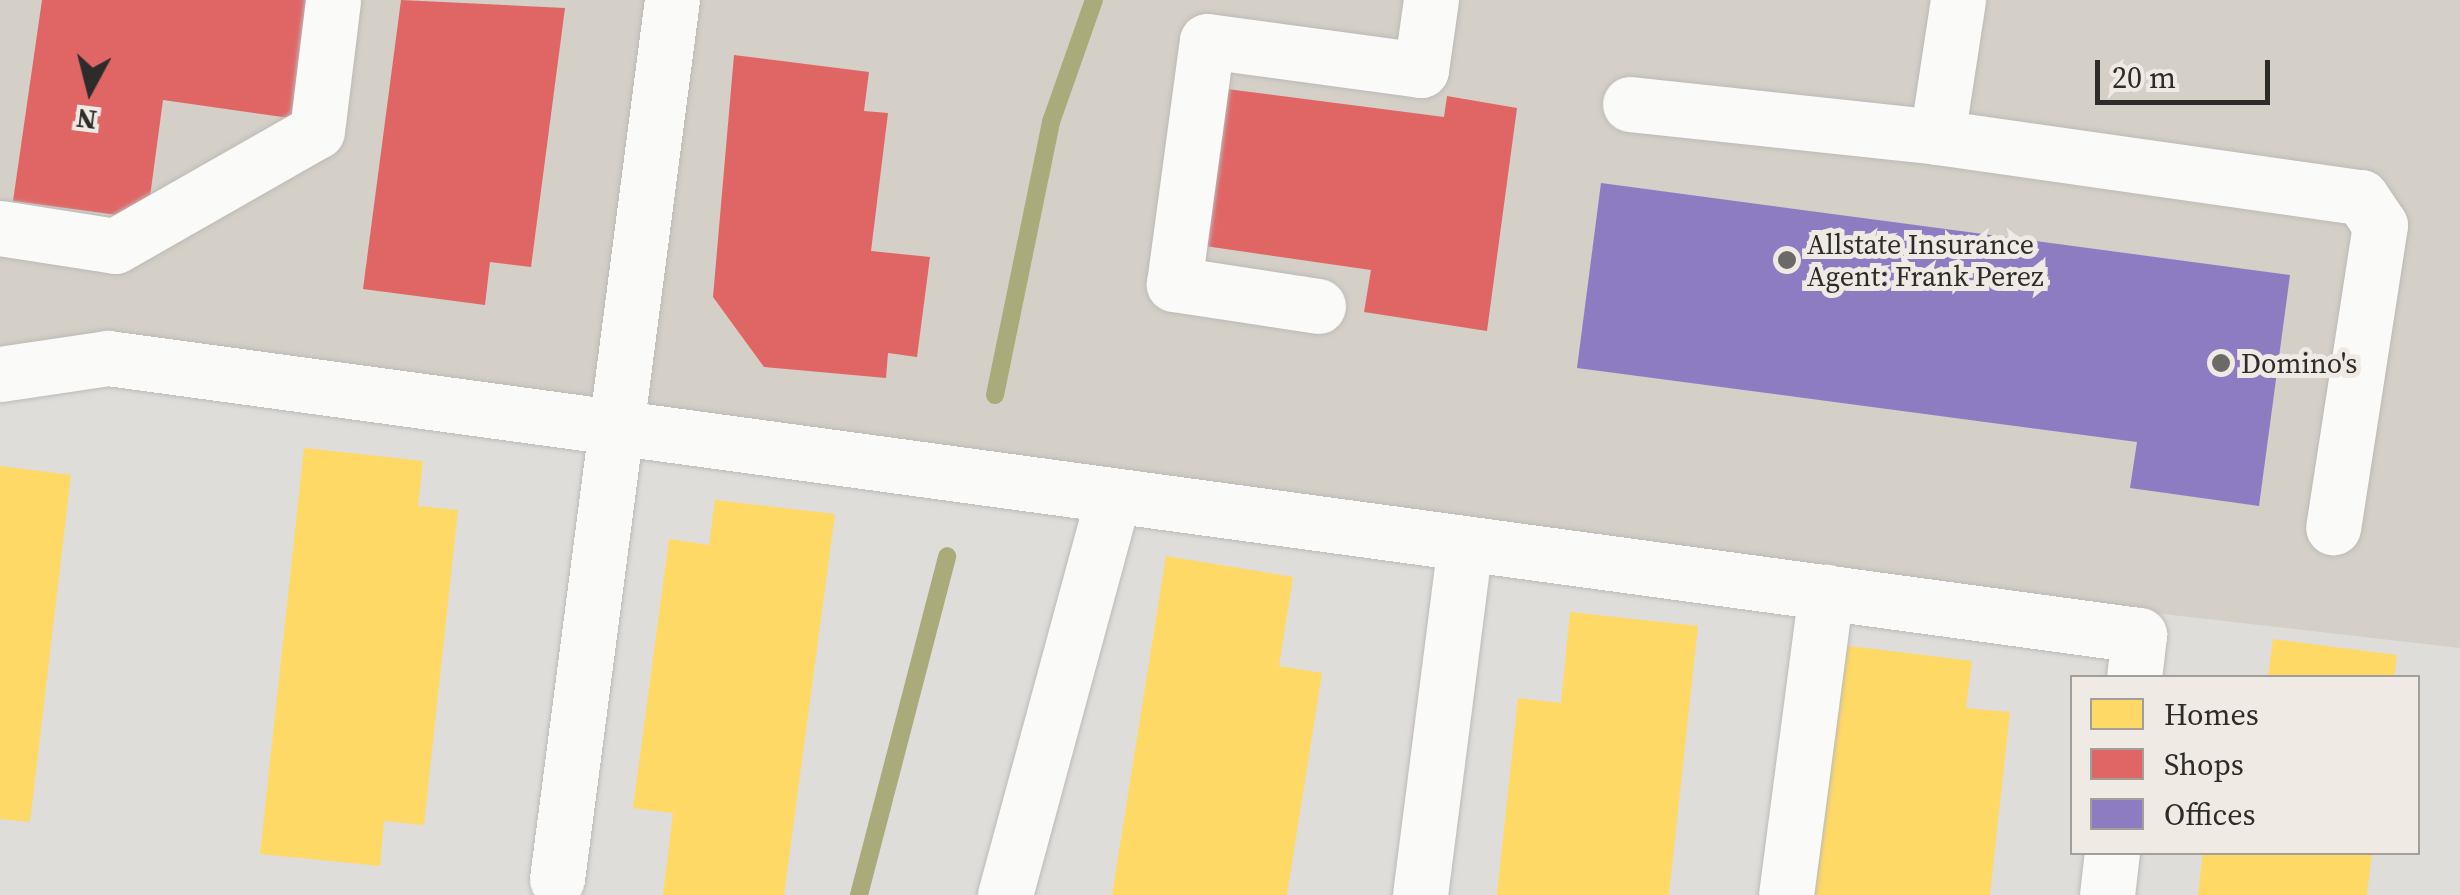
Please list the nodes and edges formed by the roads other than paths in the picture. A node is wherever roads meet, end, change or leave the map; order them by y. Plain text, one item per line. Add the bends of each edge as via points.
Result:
1 (333, 0) edge
2 (672, 0) edge
3 (1430, 0) edge
4 (1958, 0) edge
5 (1630, 104) dead end
6 (1937, 137) junction
7 (0, 228) edge
8 (1318, 306) dead end
9 (0, 374) edge
10 (614, 428) junction
11 (1113, 497) junction
12 (2332, 528) dead end
13 (1466, 544) junction
14 (1826, 592) junction
15 (2134, 675) edge
16 (2112, 855) edge
17 (556, 879) dead end
18 (1004, 895) edge
19 (1420, 895) edge
20 (1786, 895) edge
21 (2106, 895) edge

1 - 7 lane via 317,132 115,246
2 - 10 lane
3 - 8 lane via 1421,70 1207,41 1174,284
4 - 6 lane
5 - 6 lane
6 - 12 lane via 2361,197 2380,224
9 - 10 lane via 108,358
10 - 11 lane
10 - 17 lane
11 - 13 lane
11 - 18 lane
13 - 14 lane
13 - 19 lane
14 - 15 lane via 2139,635
14 - 20 lane
16 - 21 lane

